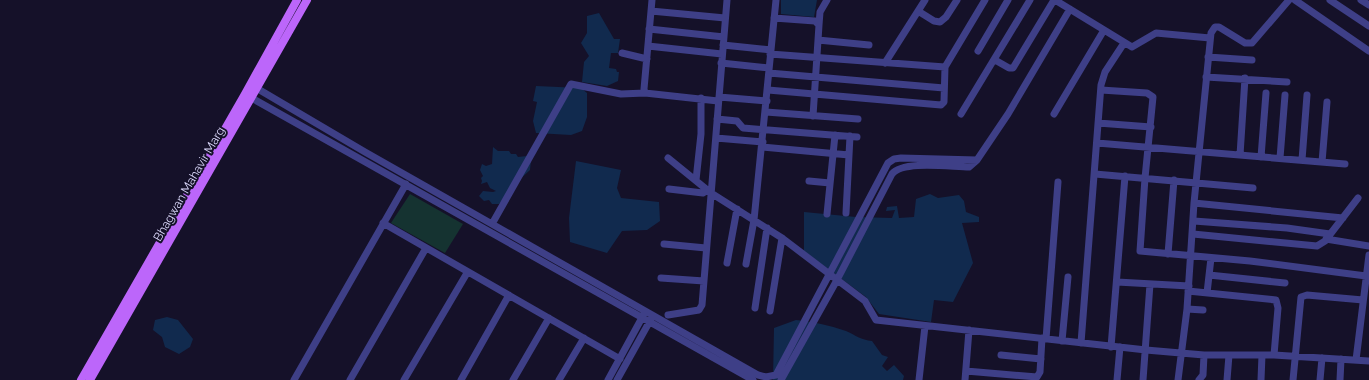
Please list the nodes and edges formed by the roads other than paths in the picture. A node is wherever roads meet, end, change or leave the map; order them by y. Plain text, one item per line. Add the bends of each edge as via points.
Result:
1 (297, 0) edge
2 (307, 0) edge
3 (652, 0) edge
4 (726, 0) edge
5 (776, 0) edge
6 (827, 0) edge
7 (925, 0) edge
8 (957, 0) edge
9 (986, 0) edge
10 (1008, 0) edge
11 (1030, 0) edge
12 (1055, 0) edge
13 (1289, 0) edge
14 (1295, 0) edge
15 (1330, 0) edge
16 (1361, 0) edge
17 (1369, 5) edge
18 (1070, 9) junction
19 (651, 11) junction
20 (918, 11) junction
21 (725, 18) junction
22 (774, 18) junction
23 (819, 25) junction
24 (1369, 26) edge
25 (649, 29) junction
26 (1104, 30) junction
27 (724, 37) junction
28 (1210, 38) junction
29 (818, 40) junction
30 (1124, 43) junction
31 (869, 45) dead end
32 (648, 46) junction
33 (723, 46) junction
34 (978, 51) dead end
35 (1369, 51) edge
36 (771, 52) junction
37 (622, 53) dead end
38 (722, 54) junction
39 (1208, 57) junction
40 (647, 59) junction
41 (817, 59) junction
42 (995, 60) junction
43 (1252, 60) dead end
44 (884, 62) junction
45 (721, 63) junction
46 (945, 67) junction
47 (769, 70) junction
48 (816, 77) junction
49 (1206, 77) junction
50 (1245, 78) junction
51 (1287, 82) dead end
52 (254, 86) junction
53 (944, 88) junction
54 (768, 90) junction
55 (1101, 90) junction
56 (645, 93) junction
57 (1266, 93) dead end
58 (815, 94) junction
59 (1285, 95) dead end
60 (1306, 95) dead end
61 (248, 96) junction
62 (701, 98) junction
63 (719, 99) junction
64 (767, 101) junction
65 (1326, 102) dead end
66 (766, 112) junction
67 (962, 114) dead end
68 (1054, 114) dead end
69 (813, 116) junction
70 (717, 119) junction
71 (858, 119) dead end
72 (1098, 123) junction
73 (1151, 126) junction
74 (764, 129) junction
75 (835, 135) junction
76 (716, 138) junction
77 (1097, 143) junction
78 (762, 145) junction
79 (1149, 147) junction
80 (1199, 151) junction
81 (833, 153) junction
82 (849, 155) junction
83 (1240, 155) junction
84 (1261, 157) junction
85 (668, 158) dead end
86 (1280, 158) junction
87 (977, 160) junction
88 (1302, 160) junction
89 (1322, 162) junction
90 (1345, 164) dead end
91 (1095, 174) junction
92 (1125, 176) junction
93 (1145, 178) junction
94 (696, 180) junction
95 (1174, 180) junction
96 (809, 181) dead end
97 (1058, 182) dead end
98 (1197, 182) junction
99 (830, 183) junction
100 (406, 184) junction
101 (1253, 188) dead end
102 (668, 190) dead end
103 (710, 191) junction
104 (1358, 198) dead end
105 (1194, 203) junction
106 (737, 209) junction
107 (846, 213) dead end
108 (827, 214) dead end
109 (1343, 218) junction
110 (754, 220) junction
111 (1194, 221) junction
112 (383, 223) junction
113 (492, 224) junction
114 (767, 228) junction
115 (1193, 234) junction
116 (1328, 237) junction
117 (782, 238) junction
118 (664, 244) dead end
119 (1369, 246) edge
120 (426, 248) junction
121 (706, 248) junction
122 (1168, 254) junction
123 (1369, 255) edge
124 (1191, 256) junction
125 (1210, 258) junction
126 (727, 262) dead end
127 (746, 264) dead end
128 (467, 273) junction
129 (830, 275) junction
130 (1209, 275) junction
131 (1366, 276) junction
132 (660, 278) dead end
133 (1068, 278) dead end
134 (837, 280) junction
135 (704, 281) junction
136 (1117, 282) junction
137 (1285, 283) dead end
138 (1150, 284) junction
139 (1367, 286) edge
140 (1189, 288) junction
141 (1207, 293) junction
142 (509, 295) junction
143 (1363, 300) junction
144 (755, 308) dead end
145 (1187, 309) junction
146 (1203, 310) dead end
147 (645, 311) junction
148 (770, 311) dead end
149 (668, 315) dead end
150 (549, 318) junction
151 (642, 318) junction
152 (651, 318) junction
153 (925, 326) junction
154 (969, 330) junction
155 (584, 338) junction
156 (1044, 339) junction
157 (1062, 341) junction
158 (1081, 343) junction
159 (1111, 347) junction
160 (1120, 347) junction
161 (1146, 350) junction
162 (1181, 353) junction
163 (1262, 354) junction
164 (1001, 355) dead end
165 (1204, 355) junction
166 (1229, 355) junction
167 (1274, 355) junction
168 (1295, 356) junction
169 (620, 358) junction
170 (1322, 358) junction
171 (1041, 359) junction
172 (1342, 359) junction
173 (1356, 360) junction
174 (1369, 361) edge
175 (966, 371) junction
176 (761, 378) edge
177 (81, 380) edge
178 (90, 380) edge
179 (294, 380) edge
180 (350, 380) edge
181 (404, 380) edge
182 (461, 380) edge
183 (513, 380) edge
184 (559, 380) edge
185 (608, 380) edge
186 (617, 380) edge
187 (753, 380) edge
188 (781, 380) edge
189 (919, 380) edge
190 (965, 380) edge
191 (1117, 380) edge
192 (1143, 380) edge
193 (1178, 380) edge
194 (1199, 380) edge
195 (1227, 380) edge
196 (1260, 380) edge
197 (1293, 380) edge
198 (1320, 380) edge
199 (1340, 380) edge

1 - 52 main road, Bhagwan Mahavir Marg
2 - 52 main road, Bhagwan Mahavir Marg
3 - 19 street
4 - 21 street
5 - 22 street
6 - 23 street via 820,12
7 - 20 street
8 - 20 street via 940,22
9 - 46 street
10 - 34 street
11 - 42 street
12 - 18 street
12 - 42 street via 1013,68
13 - 28 street via 1252,42 1244,43 1217,26 1212,30
14 - 35 street
15 - 24 street
16 - 17 street
18 - 26 street
18 - 87 street via 1008,114
19 - 21 street
19 - 25 street
20 - 44 street
21 - 27 street
22 - 23 street via 814,21
22 - 36 street
23 - 29 street
25 - 27 street
25 - 32 street
26 - 30 street
26 - 68 street
27 - 33 street
28 - 30 street via 1156,34 1135,47
28 - 39 street
29 - 31 street
29 - 41 street
30 - 55 street via 1105,72
32 - 38 street
32 - 40 street
33 - 36 street
33 - 38 street
36 - 41 street
36 - 47 street
37 - 40 street
38 - 45 street
39 - 43 street
39 - 49 street
40 - 56 street
41 - 44 street
41 - 48 street
42 - 67 street
44 - 46 street
45 - 47 street
45 - 63 street
46 - 53 street
47 - 48 street
47 - 54 street
48 - 53 street
48 - 58 street
49 - 50 street
49 - 80 street
50 - 51 street
50 - 83 street
52 - 61 main road, Bhagwan Mahavir Marg
52 - 113 street
53 - 58 street via 944,102 939,105
54 - 58 street
54 - 64 street
55 - 72 street
55 - 73 street via 1152,95
56 - 62 street
56 - 113 street via 621,94 571,84
57 - 84 street
58 - 69 street
59 - 86 street
60 - 88 street
61 - 100 street
61 - 177 main road, Bhagwan Mahavir Marg
61 - 178 main road, Bhagwan Mahavir Marg
62 - 63 street
62 - 94 street via 701,134
63 - 64 street
63 - 70 street
64 - 66 street
65 - 89 street
66 - 69 street
66 - 74 street
69 - 71 street
70 - 74 street via 737,121 743,128
70 - 76 street
72 - 73 street
72 - 77 street
73 - 79 street
74 - 75 street
74 - 78 street
75 - 81 street
75 - 82 street via 854,136
76 - 78 street
76 - 103 street
77 - 79 street
77 - 91 street
78 - 81 street
78 - 110 street
79 - 80 street
79 - 93 street
80 - 83 street
80 - 98 street
81 - 82 street
81 - 99 street
82 - 107 street
83 - 84 street
84 - 86 street
85 - 94 street
86 - 88 street
87 - 129 street via 901,158 888,164
87 - 134 street via 969,167 910,166 895,170
88 - 89 street
89 - 90 street
91 - 92 street
91 - 158 street
92 - 93 street
92 - 136 street
93 - 95 street
93 - 122 street via 1140,251
94 - 103 street
95 - 98 street
95 - 122 street
96 - 99 street
97 - 156 street
98 - 101 street
98 - 105 street
99 - 108 street
100 - 112 street
100 - 151 street
102 - 103 street via 703,193
103 - 106 street
103 - 121 street
104 - 109 street
105 - 109 street
105 - 111 street
106 - 110 street
106 - 126 street
109 - 116 street
110 - 114 street
110 - 127 street
111 - 115 street
111 - 116 street via 1281,228
112 - 120 street
112 - 179 street
113 - 147 street
114 - 117 street
114 - 144 street
115 - 116 street via 1317,246
115 - 124 street
116 - 119 street
117 - 129 street
117 - 148 street
118 - 121 street
120 - 128 street
120 - 180 street
121 - 135 street
122 - 124 street
123 - 131 street
124 - 125 street
124 - 140 street
125 - 130 street
125 - 131 street
128 - 142 street
128 - 181 street
129 - 134 street
129 - 176 street via 776,375
130 - 137 street
130 - 141 street
131 - 139 street
132 - 135 street
133 - 157 street
134 - 153 street via 865,301 876,320
134 - 188 street
135 - 149 street via 701,308
136 - 138 street
136 - 159 street
138 - 140 street
138 - 161 street
139 - 143 street
140 - 141 street
140 - 145 street
141 - 167 street via 1276,300 1278,308
142 - 150 street
142 - 182 street
143 - 168 street via 1307,295 1301,297
143 - 173 street
145 - 146 street
145 - 162 street
147 - 151 street
147 - 152 street
150 - 155 street
150 - 183 street
151 - 152 street
151 - 169 street
152 - 176 street
152 - 186 street
152 - 187 street
153 - 154 street
153 - 189 street
154 - 156 street
154 - 175 street
155 - 169 street
155 - 184 street
156 - 157 street
156 - 171 street
157 - 158 street
158 - 159 street
159 - 160 street
160 - 161 street
160 - 191 street
161 - 162 street
161 - 192 street
162 - 165 street
162 - 193 street
163 - 166 street
163 - 167 street
163 - 196 street
164 - 171 street
165 - 166 street
165 - 194 street via 1203,375
166 - 195 street
167 - 168 street
168 - 170 street
168 - 197 street
169 - 185 street
170 - 172 street
170 - 198 street
171 - 175 street via 1040,372 1037,376
172 - 173 street
172 - 199 street
173 - 174 street
175 - 190 street

